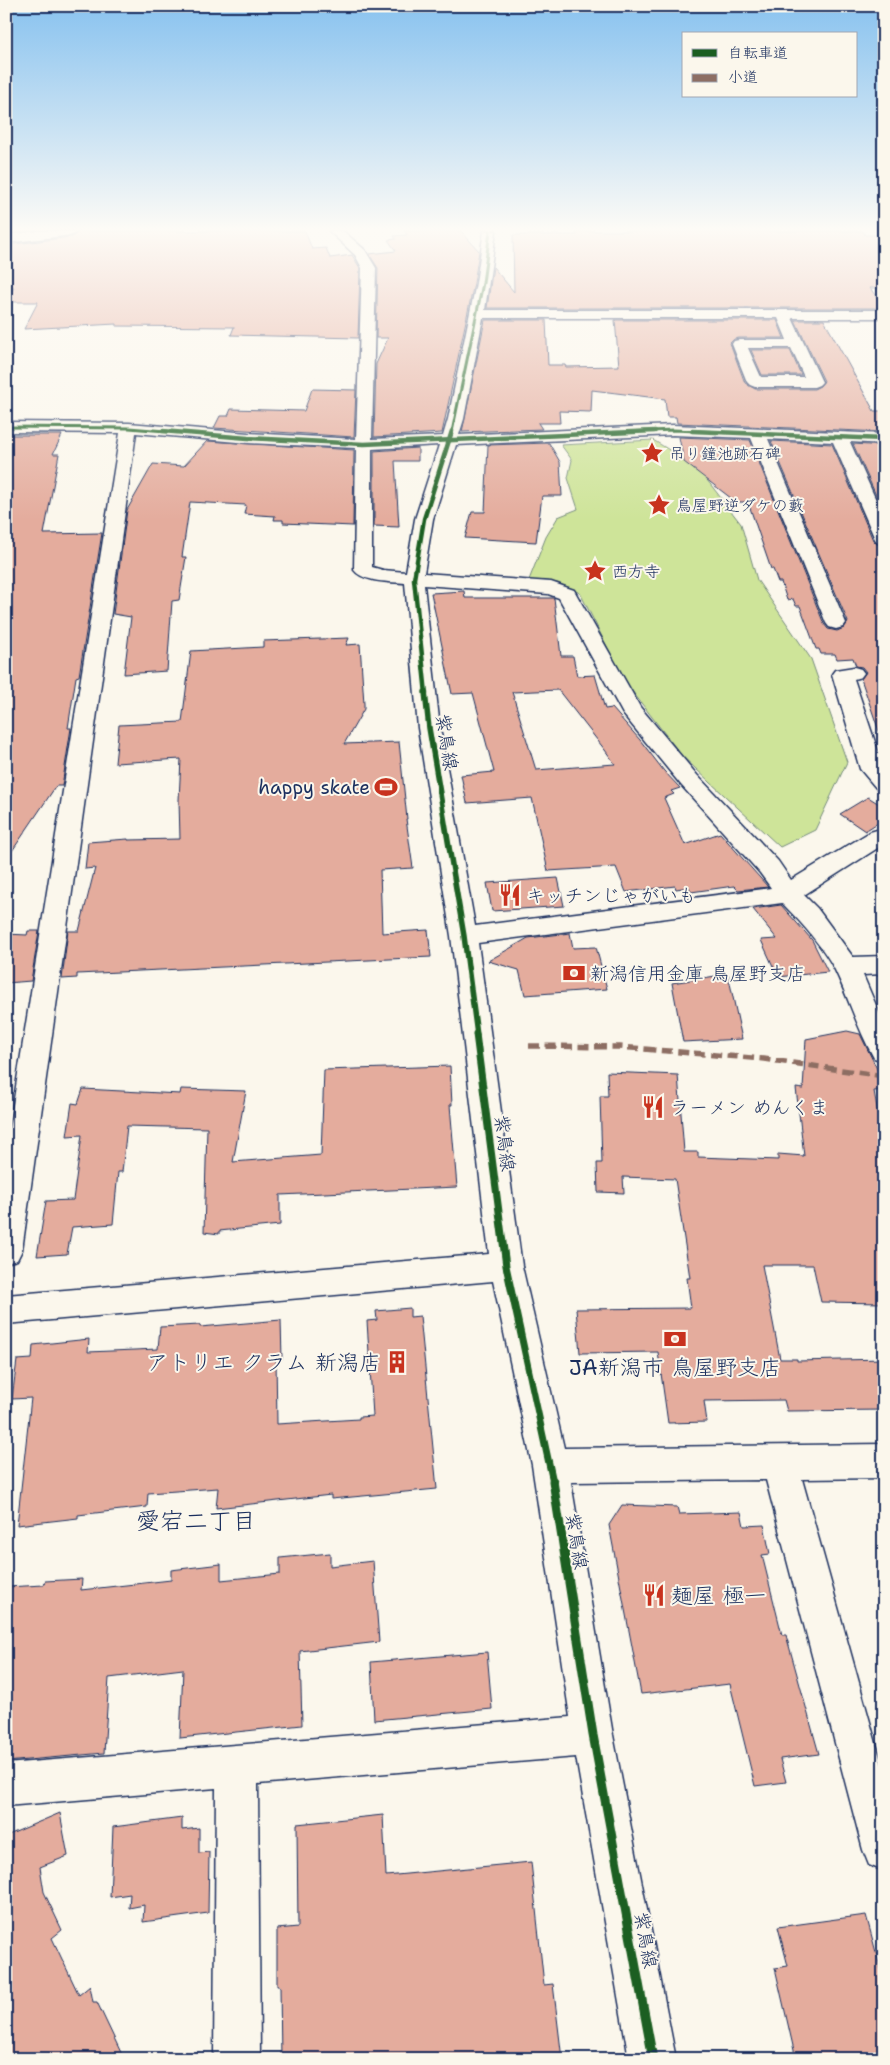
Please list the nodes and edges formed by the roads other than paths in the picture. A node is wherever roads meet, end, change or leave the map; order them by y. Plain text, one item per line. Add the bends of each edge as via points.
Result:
1 (367, 327) edge
2 (475, 327) edge
3 (789, 327) edge
4 (797, 344) junction
5 (6, 427) edge
6 (129, 428) junction
7 (758, 434) junction
8 (839, 437) junction
9 (450, 439) junction
10 (884, 439) edge
11 (364, 444) junction
12 (884, 539) edge
13 (414, 579) junction
14 (836, 623) dead end
15 (854, 673) dead end
16 (884, 783) edge
17 (884, 836) edge
18 (788, 894) junction
19 (464, 936) junction
20 (884, 965) edge
21 (846, 966) junction
22 (884, 1051) edge
23 (6, 1250) edge
24 (506, 1266) junction
25 (6, 1310) edge
26 (884, 1461) edge
27 (779, 1462) junction
28 (550, 1465) junction
29 (593, 1736) junction
30 (237, 1764) junction
31 (6, 1785) edge
32 (884, 1850) edge
33 (237, 2059) edge
34 (653, 2059) edge

1 - 11 street
2 - 9 street, 紫鳥線
3 - 4 street
4 - 4 street via 814,382 755,382 739,344
5 - 6 street
6 - 11 street
6 - 23 street
7 - 8 street
7 - 9 street via 673,430
7 - 14 street
8 - 10 street
8 - 12 street
9 - 11 street
9 - 13 street, 紫鳥線 via 424,519
11 - 13 street via 363,570 381,576
13 - 18 street via 551,588 566,594 631,709 689,780 769,867
13 - 19 street, 紫鳥線 via 429,728
15 - 16 street via 842,674 871,769
17 - 18 street
18 - 19 street
18 - 21 street via 808,914
19 - 24 street, 紫鳥線
20 - 21 street
21 - 22 street
24 - 25 street
24 - 28 street, 紫鳥線
26 - 27 street
27 - 28 street
27 - 32 street
28 - 29 street, 紫鳥線
29 - 30 street
29 - 34 street, 紫鳥線
30 - 31 street
30 - 33 street

